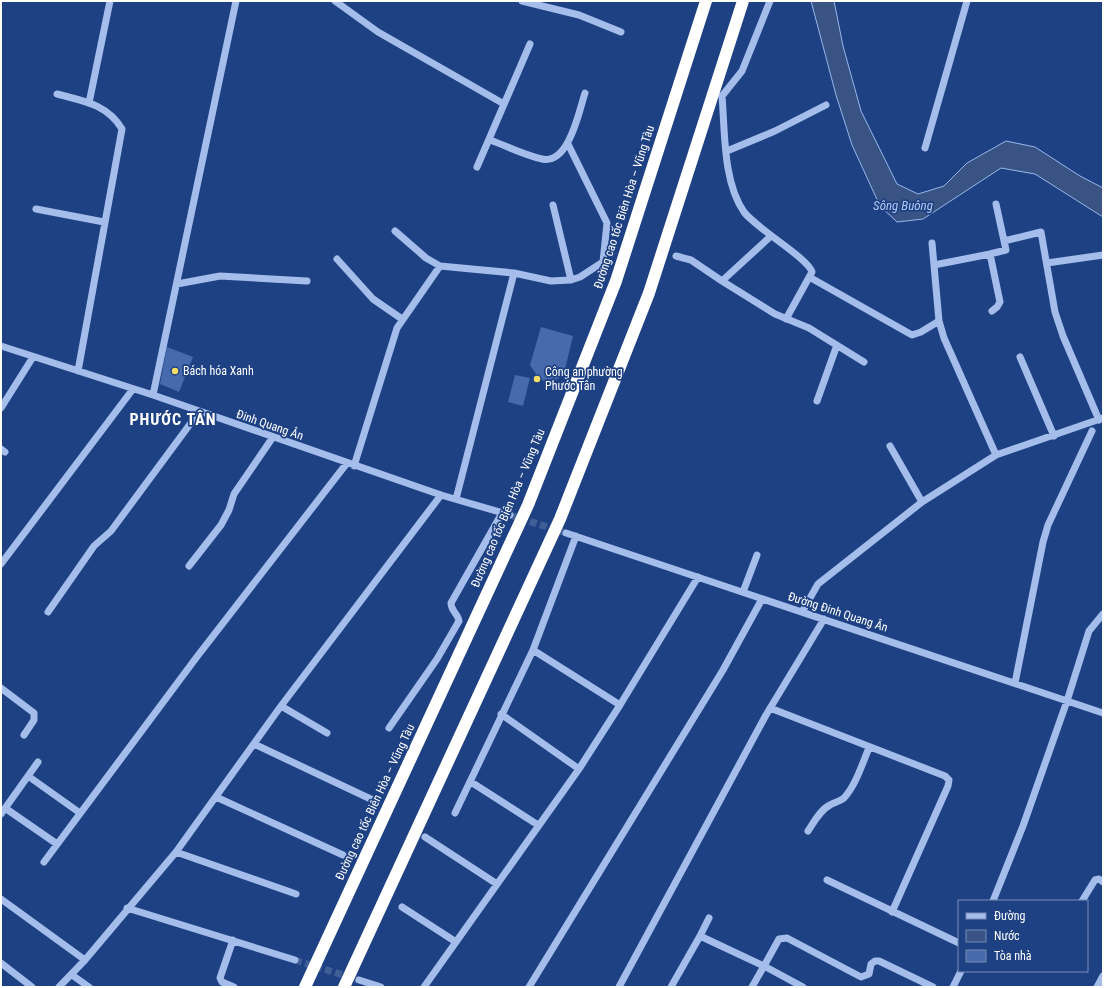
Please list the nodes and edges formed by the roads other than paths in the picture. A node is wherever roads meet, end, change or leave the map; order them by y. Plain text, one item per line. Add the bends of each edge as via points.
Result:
1 (110, 1) edge
2 (236, 1) edge
3 (336, 1) edge
4 (522, 1) edge
5 (706, 1) edge
6 (743, 1) edge
7 (770, 1) edge
8 (967, 1) edge
9 (621, 32) dead end
10 (530, 44) dead end
11 (585, 93) dead end
12 (57, 94) dead end
13 (89, 103) junction
14 (504, 104) junction
15 (826, 105) dead end
16 (490, 140) junction
17 (568, 144) junction
18 (925, 148) dead end
19 (727, 151) junction
20 (476, 167) dead end
21 (996, 204) dead end
22 (553, 205) dead end
23 (36, 209) dead end
24 (104, 222) junction
25 (395, 231) dead end
26 (771, 236) junction
27 (1004, 241) junction
28 (932, 243) dead end
29 (990, 254) junction
30 (1103, 255) edge
31 (676, 256) dead end
32 (337, 258) dead end
33 (1047, 263) junction
34 (934, 265) junction
35 (440, 266) junction
36 (514, 273) junction
37 (810, 278) junction
38 (571, 280) junction
39 (307, 281) dead end
40 (722, 282) junction
41 (177, 284) junction
42 (992, 311) dead end
43 (402, 319) junction
44 (786, 319) junction
45 (939, 321) junction
46 (837, 345) junction
47 (1, 346) edge
48 (33, 357) junction
49 (1020, 357) dead end
50 (864, 362) dead end
51 (78, 371) junction
52 (133, 389) junction
53 (153, 395) junction
54 (817, 401) dead end
55 (1, 408) edge
56 (199, 412) junction
57 (1101, 419) edge
58 (1092, 431) dead end
59 (1054, 436) junction
60 (273, 437) junction
61 (890, 446) dead end
62 (996, 455) junction
63 (351, 464) junction
64 (441, 495) junction
65 (456, 499) junction
66 (922, 502) junction
67 (502, 513) junction
68 (510, 515) tunnel mouth
69 (566, 533) tunnel mouth
70 (576, 536) junction
71 (757, 555) dead end
72 (2, 561) edge
73 (190, 566) dead end
74 (698, 576) junction
75 (743, 592) junction
76 (762, 599) junction
77 (48, 612) dead end
78 (802, 612) junction
79 (1103, 614) edge
80 (824, 619) junction
81 (533, 650) junction
82 (1015, 683) junction
83 (1, 688) edge
84 (1068, 701) junction
85 (620, 705) junction
86 (281, 706) junction
87 (770, 708) junction
88 (1103, 713) edge
89 (501, 714) junction
90 (389, 728) dead end
91 (327, 733) dead end
92 (24, 735) dead end
93 (254, 744) junction
94 (869, 748) junction
95 (38, 762) dead end
96 (579, 769) junction
97 (28, 776) junction
98 (471, 782) junction
99 (216, 797) junction
100 (377, 802) dead end
101 (3, 811) edge
102 (80, 813) junction
103 (455, 813) dead end
104 (538, 825) junction
105 (808, 831) dead end
106 (425, 838) dead end
107 (57, 844) junction
108 (176, 852) junction
109 (343, 855) dead end
110 (44, 862) dead end
111 (827, 880) dead end
112 (1103, 882) edge
113 (497, 884) junction
114 (296, 894) dead end
115 (1, 899) edge
116 (993, 900) edge
117 (1083, 900) edge
118 (402, 907) dead end
119 (128, 908) junction
120 (892, 912) junction
121 (709, 918) dead end
122 (700, 936) junction
123 (233, 940) junction
124 (456, 942) junction
125 (958, 943) edge
126 (85, 960) junction
127 (295, 960) tunnel mouth
128 (1, 963) edge
129 (764, 966) junction
130 (960, 972) edge
131 (72, 975) junction
132 (1103, 976) edge
133 (359, 980) tunnel mouth
134 (32, 987) edge
135 (59, 987) edge
136 (89, 987) edge
137 (234, 987) edge
138 (305, 987) edge
139 (344, 987) edge
140 (381, 987) edge
141 (424, 987) edge
142 (529, 987) edge
143 (619, 987) edge
144 (671, 987) edge
145 (752, 987) edge
146 (803, 987) edge
147 (933, 987) edge
148 (953, 987) edge
149 (1097, 987) edge

1 - 13 street
2 - 41 street
3 - 14 street via 378,32
4 - 9 street via 580,15
5 - 138 highway, Đường cao tốc Biên Hòa – Vũng Tàu via 616,281 528,505
6 - 139 highway via 649,294 560,519
7 - 19 street via 742,71 722,96
8 - 18 street
10 - 14 street
11 - 17 street
12 - 13 street
13 - 24 street via 101,107 114,117 122,129
14 - 16 street
15 - 19 street
16 - 17 street via 543,160 552,159
16 - 20 street
17 - 38 street via 607,223 603,262
19 - 26 street via 735,196 745,213
21 - 27 street
22 - 38 street
23 - 24 street
24 - 51 street
25 - 35 street via 426,258
26 - 37 street via 811,268
26 - 40 street
27 - 29 street via 1006,250
27 - 33 street via 1041,232
28 - 34 street
29 - 34 street
29 - 42 street via 1000,302
30 - 33 street
31 - 40 street via 691,260
32 - 43 street via 373,299
33 - 57 street via 1057,318
34 - 45 street
35 - 36 street
35 - 43 street
36 - 38 street via 551,281
36 - 65 street
37 - 44 street
37 - 45 street via 912,335
39 - 41 street via 220,276
40 - 44 street
41 - 53 street
43 - 63 street via 390,344
44 - 46 street via 809,328
45 - 62 street via 944,338
46 - 50 street
46 - 54 street
47 - 48 street, Đinh Quang Ân
48 - 51 street, Đinh Quang Ân
48 - 55 street
49 - 59 street
51 - 52 street, Đinh Quang Ân
52 - 53 street, Đinh Quang Ân
52 - 72 street
53 - 56 street, Đinh Quang Ân
56 - 60 street, Đinh Quang Ân
56 - 77 street via 111,531 94,546
57 - 59 street
58 - 82 street via 1048,525
59 - 62 street
60 - 63 street, Đinh Quang Ân
60 - 73 street via 234,494 221,525
61 - 66 street
62 - 66 street
63 - 64 street, Đinh Quang Ân
63 - 102 street via 196,658
64 - 65 street, Đinh Quang Ân
64 - 86 street
65 - 67 street, Đinh Quang Ân
66 - 78 street via 818,584
67 - 68 street, Đinh Quang Ân
67 - 90 street via 451,603 451,608 459,621 437,659
69 - 70 street, Đường Đinh Quang Ân
70 - 74 street, Đường Đinh Quang Ân
70 - 81 street
71 - 75 street
74 - 75 street, Đường Đinh Quang Ân
74 - 85 street
75 - 76 street, Đường Đinh Quang Ân
76 - 78 street, Đường Đinh Quang Ân
76 - 142 street via 723,670
78 - 80 street, Đường Đinh Quang Ân
79 - 84 street via 1089,631
80 - 82 street, Đường Đinh Quang Ân
80 - 87 street
81 - 85 street
81 - 89 street
82 - 84 street, Đường Đinh Quang Ân
83 - 92 street via 34,712 34,720
84 - 88 street, Đường Đinh Quang Ân
84 - 116 street
85 - 96 street
86 - 91 street
86 - 93 street
87 - 94 street
87 - 143 street
89 - 96 street
89 - 98 street
93 - 99 street
93 - 100 street
94 - 105 street via 852,786 844,797 825,808
94 - 120 street via 946,776 949,780
95 - 97 street
96 - 104 street
97 - 101 street
97 - 102 street
98 - 103 street
98 - 104 street
99 - 108 street
99 - 109 street
101 - 107 street
102 - 107 street
104 - 113 street
106 - 113 street
107 - 110 street
108 - 114 street
108 - 119 street
111 - 120 street
112 - 117 street via 1095,880
113 - 124 street
115 - 126 street
118 - 124 street
119 - 123 street
119 - 126 street
120 - 125 street
121 - 122 street
122 - 129 street
122 - 144 street
123 - 127 street
123 - 137 street via 220,978 222,982
124 - 141 street
126 - 131 street
128 - 134 street
129 - 145 street
129 - 146 street
129 - 147 street via 782,937 861,976 869,974 871,964 879,961
130 - 148 street
131 - 135 street
131 - 136 street
132 - 149 street
133 - 140 street

